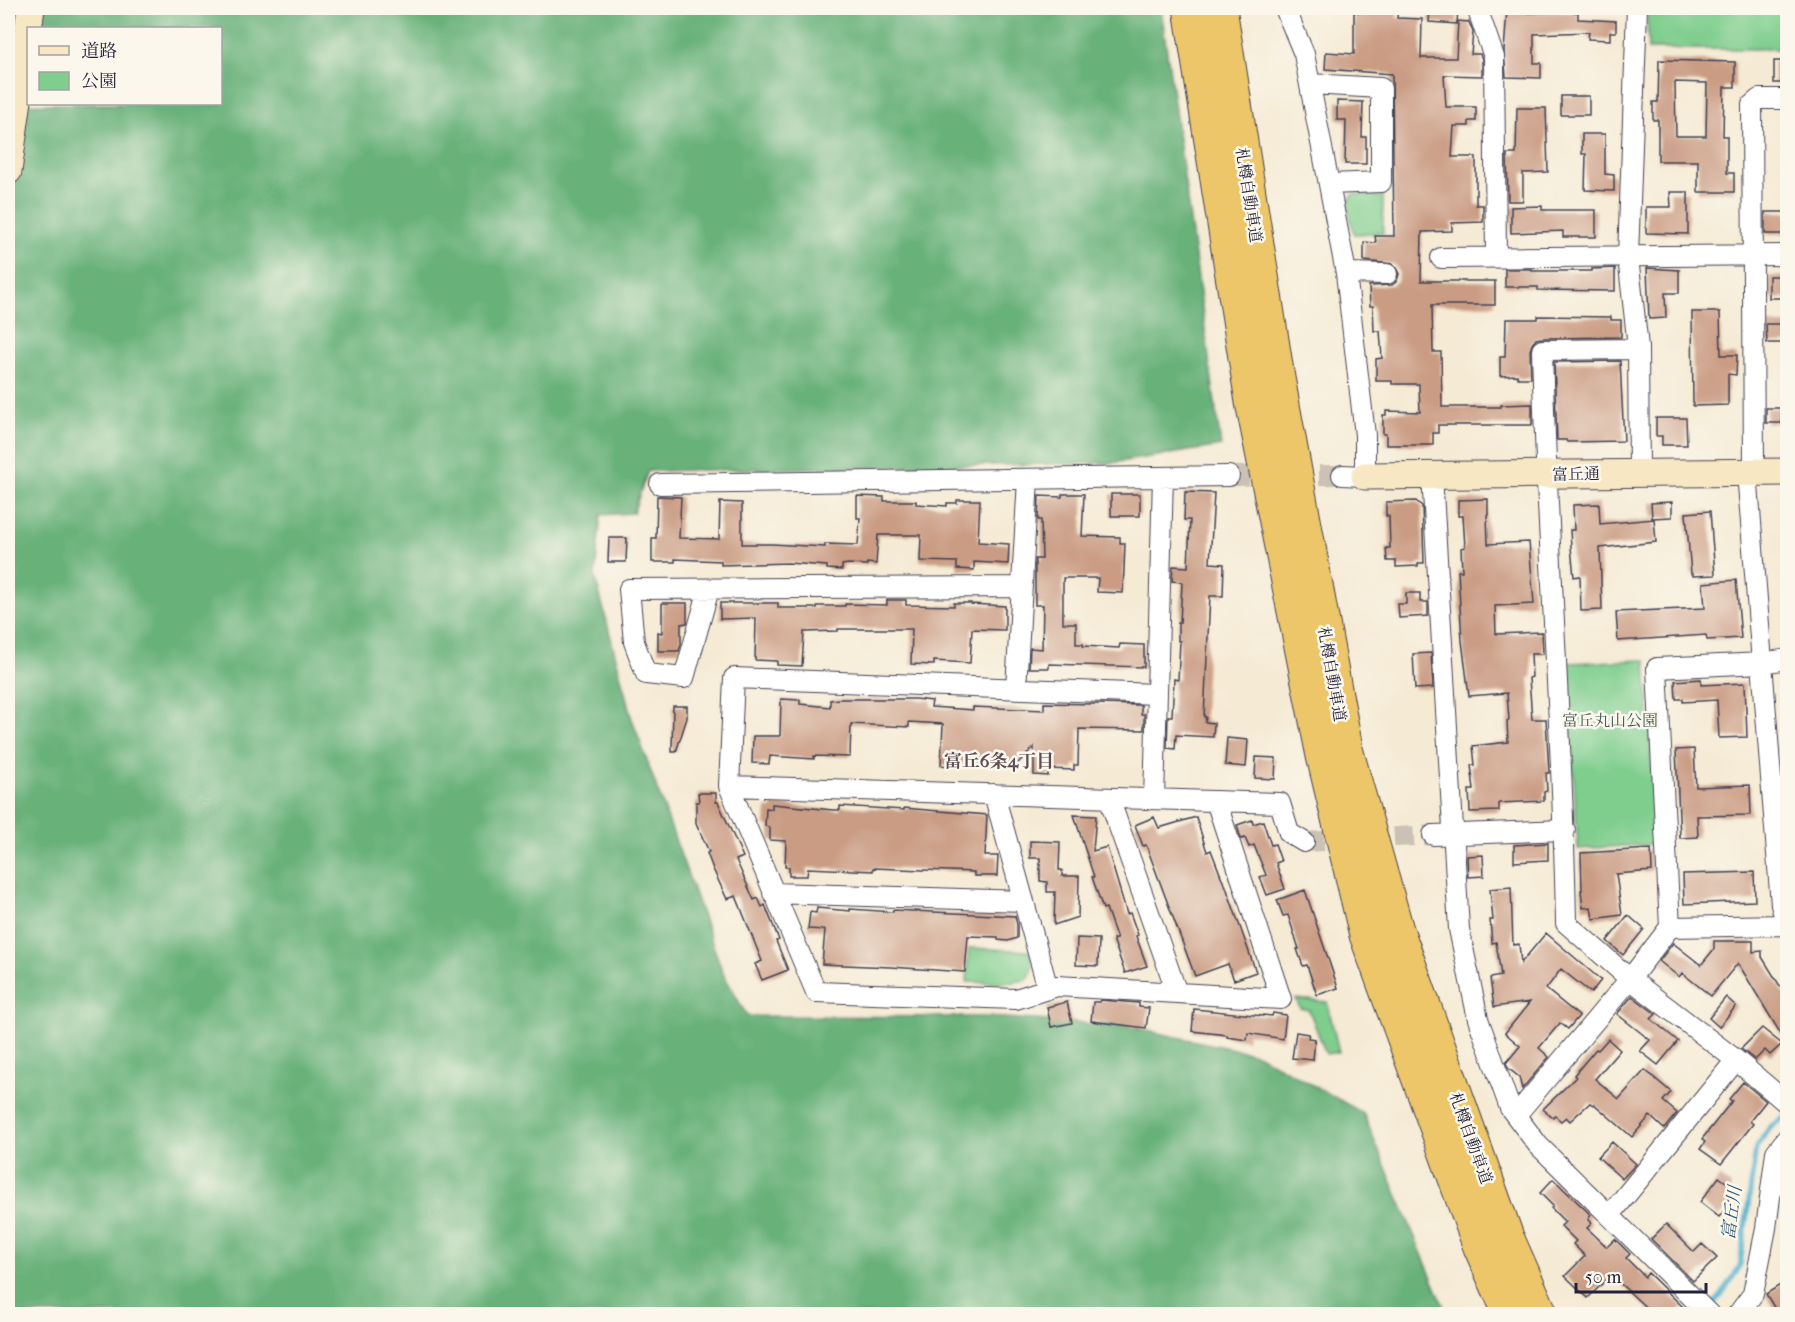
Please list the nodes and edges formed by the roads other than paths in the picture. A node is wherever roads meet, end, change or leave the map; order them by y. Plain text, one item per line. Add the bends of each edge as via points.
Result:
1 (31, 8) edge
2 (1190, 8) edge
3 (1220, 8) edge
4 (1285, 8) edge
5 (1477, 8) edge
6 (1636, 8) edge
7 (28, 27) edge
8 (27, 36) edge
9 (1310, 84) junction
10 (1788, 99) edge
11 (8, 171) edge
12 (1329, 184) junction
13 (1752, 255) junction
14 (1788, 255) edge
15 (1628, 256) junction
16 (1441, 258) dead end
17 (1496, 258) junction
18 (1346, 273) junction
19 (1387, 274) dead end
20 (1638, 349) junction
21 (1750, 472) junction
22 (1788, 472) edge
23 (1639, 474) junction
24 (1354, 475) joint
25 (1546, 475) junction
26 (1229, 476) tunnel mouth
27 (1432, 476) junction
28 (1164, 477) junction
29 (1028, 479) junction
30 (660, 484) dead end
31 (1022, 587) junction
32 (709, 589) junction
33 (1788, 659) edge
34 (1762, 663) junction
35 (1016, 688) junction
36 (1157, 694) junction
37 (1779, 781) edge
38 (729, 786) junction
39 (994, 794) junction
40 (1109, 798) junction
41 (1154, 799) junction
42 (1216, 801) junction
43 (1565, 830) junction
44 (1454, 834) junction
45 (1433, 835) tunnel mouth
46 (1304, 842) dead end
47 (773, 893) junction
48 (1024, 900) junction
49 (1670, 927) junction
50 (1787, 927) edge
51 (1630, 979) junction
52 (1048, 988) junction
53 (1177, 993) junction
54 (1736, 1060) junction
55 (1786, 1103) edge
56 (1516, 1115) junction
57 (1788, 1137) edge
58 (1780, 1193) edge
59 (1610, 1215) junction
60 (1704, 1308) edge
61 (1510, 1314) edge
62 (1541, 1314) edge
63 (1738, 1314) edge

1 - 7 street
2 - 61 highway, 札樽自動車道 via 1252,402 1323,756 1364,924 1480,1247
3 - 62 highway, 札樽自動車道 via 1278,378 1346,749 1397,930 1507,1237
4 - 9 street via 1304,54
5 - 17 street via 1494,57
6 - 15 street
8 - 11 street
9 - 12 street
9 - 12 street via 1381,88 1381,182
10 - 13 street via 1759,99 1752,105
12 - 18 street
13 - 14 street
13 - 15 street
13 - 21 street
15 - 17 street
15 - 20 street
16 - 17 street
18 - 19 street
18 - 24 street via 1365,435
20 - 23 street
20 - 25 street via 1542,350
21 - 22 street, 富丘通
21 - 23 street, 富丘通
21 - 34 street
23 - 25 street, 富丘通
24 - 27 street, 富丘通
25 - 27 street, 富丘通
25 - 43 street
26 - 28 street
27 - 44 street
28 - 29 street
28 - 36 street
29 - 30 street
29 - 31 street
31 - 32 street
31 - 35 street
32 - 32 street via 629,589 634,642 646,674 684,678
33 - 34 street
34 - 37 street
34 - 49 street via 1658,668
35 - 36 street
35 - 38 street via 734,678
36 - 41 street
37 - 50 street via 1781,905
38 - 39 street
38 - 47 street
39 - 40 street
39 - 48 street
40 - 41 street
40 - 53 street
41 - 42 street
42 - 46 street via 1280,803 1289,833
42 - 53 street via 1281,999
43 - 44 street
43 - 51 street via 1566,922
44 - 45 street
44 - 56 street via 1459,928 1478,1019
47 - 48 street
47 - 52 street via 816,992 1016,999
48 - 52 street
49 - 50 street
49 - 51 street
51 - 54 street
51 - 56 street
52 - 53 street
54 - 55 street
54 - 59 street
56 - 59 street via 1538,1145
57 - 58 street via 1776,1152
58 - 63 street via 1767,1228 1753,1294
59 - 60 street

